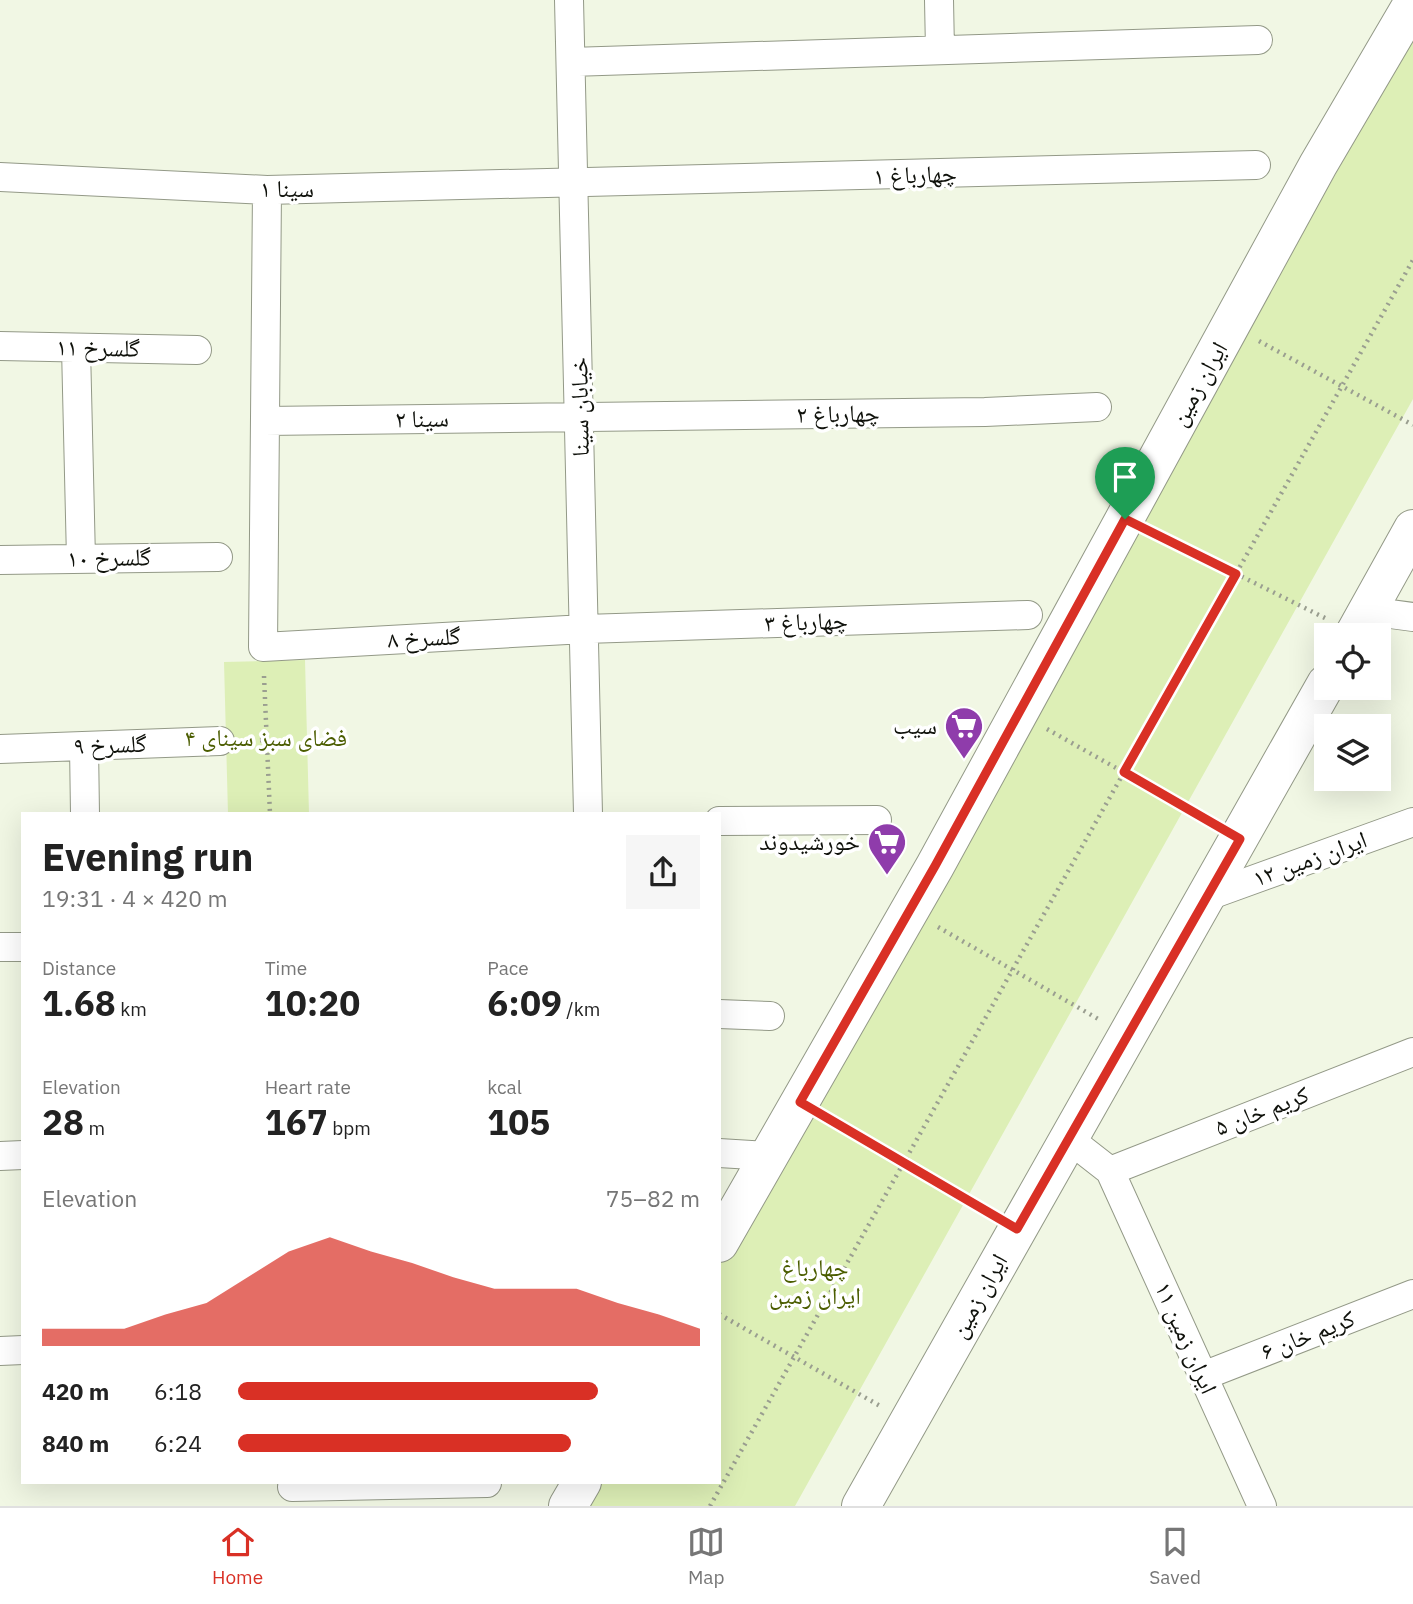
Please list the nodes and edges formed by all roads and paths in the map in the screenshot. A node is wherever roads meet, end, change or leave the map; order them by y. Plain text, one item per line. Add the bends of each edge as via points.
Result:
1 (569, 0) edge
2 (939, 0) edge
3 (1413, 3) edge
4 (1258, 40) dead end
5 (940, 50) junction
6 (571, 62) junction
7 (1256, 165) dead end
8 (0, 177) edge
9 (574, 184) junction
10 (267, 190) junction
11 (1413, 260) edge
12 (1231, 326) junction
13 (0, 346) edge
14 (76, 348) junction
15 (197, 350) dead end
16 (1342, 386) junction
17 (1097, 407) dead end
18 (580, 417) junction
19 (265, 421) junction
20 (1413, 425) edge
21 (1125, 519) junction
22 (1413, 529) edge
23 (218, 557) dead end
24 (81, 559) junction
25 (0, 560) edge
26 (1236, 574) junction
27 (1028, 615) dead end
28 (1413, 618) edge
29 (1352, 623) edge
30 (1361, 623) edge
31 (1379, 623) edge
32 (585, 629) junction
33 (263, 647) junction
34 (1317, 700) edge
35 (1019, 713) junction
36 (220, 741) dead end
37 (84, 746) junction
38 (0, 749) edge
39 (1124, 772) junction
40 (85, 812) edge
41 (270, 812) edge
42 (588, 812) edge
43 (877, 820) dead end
44 (721, 821) edge
45 (1413, 822) edge
46 (1240, 839) junction
47 (1208, 896) junction
48 (909, 911) junction
49 (0, 947) edge
50 (21, 947) edge
51 (1012, 970) junction
52 (721, 1014) edge
53 (770, 1016) dead end
54 (1128, 1036) junction
55 (1413, 1052) edge
56 (800, 1102) junction
57 (1069, 1139) junction
58 (721, 1153) edge
59 (21, 1155) edge
60 (0, 1156) edge
61 (769, 1156) junction
62 (904, 1163) junction
63 (1110, 1171) junction
64 (1017, 1229) junction
65 (721, 1239) edge
66 (1413, 1294) edge
67 (721, 1315) edge
68 (21, 1350) edge
69 (0, 1351) edge
70 (794, 1357) junction
71 (1203, 1376) junction
72 (908, 1422) junction
73 (465, 1484) edge
74 (581, 1484) edge
75 (292, 1492) edge
76 (568, 1506) edge
77 (710, 1506) edge
78 (861, 1506) edge
79 (1262, 1506) edge

1 - 6 street, خیابان سینا
2 - 5 street
3 - 12 main road, ایران زمین
4 - 5 street
5 - 6 street
6 - 9 street, خیابان سینا
7 - 9 street, چهارباغ ۱
8 - 10 street, سینا ۱
9 - 10 street, سینا ۱
9 - 18 street, خیابان سینا
10 - 19 street
11 - 16 path
12 - 16 path
12 - 21 main road, ایران زمین
13 - 14 street, گلسرخ ۱۱
14 - 15 street, گلسرخ ۱۱
14 - 24 street
16 - 20 path
16 - 26 path
17 - 18 street, چهارباغ ۲
18 - 19 street, سینا ۲
18 - 32 street, خیابان سینا
19 - 33 street
21 - 26 path
21 - 35 main road, ایران زمین
22 - 30 main road
23 - 24 street, گلسرخ ۱۰
24 - 25 street, گلسرخ ۱۰
26 - 29 path
26 - 39 path
27 - 32 street, چهارباغ ۳
28 - 31 street
32 - 33 street, گلسرخ ۸
32 - 42 street, خیابان سینا
33 - 41 path
34 - 46 main road, ایران زمین
35 - 39 path
35 - 48 main road, ایران زمین
36 - 37 street, گلسرخ ۹
37 - 38 street, گلسرخ ۹
37 - 40 street
39 - 46 path
39 - 51 path
43 - 44 street
45 - 47 street, ایران زمین ۱۲
46 - 47 main road, ایران زمین
47 - 54 main road, ایران زمین
48 - 51 path
48 - 56 main road, ایران زمین
49 - 50 street
51 - 54 path
51 - 62 path
52 - 53 street
54 - 57 main road, ایران زمین
55 - 63 street, کریم خان ۵
56 - 61 main road, ایران زمین
56 - 62 path
57 - 63 street
57 - 64 main road, ایران زمین
58 - 61 street
59 - 60 street
61 - 65 main road, ایران زمین
62 - 64 path
62 - 70 path
63 - 71 street, ایران زمین ۱۱
64 - 72 main road, ایران زمین
66 - 71 street, کریم خان ۶
67 - 70 path
68 - 69 street
70 - 72 path
70 - 77 path
71 - 79 street, ایران زمین ۱۱
72 - 78 main road, ایران زمین
73 - 75 street
74 - 76 main road

